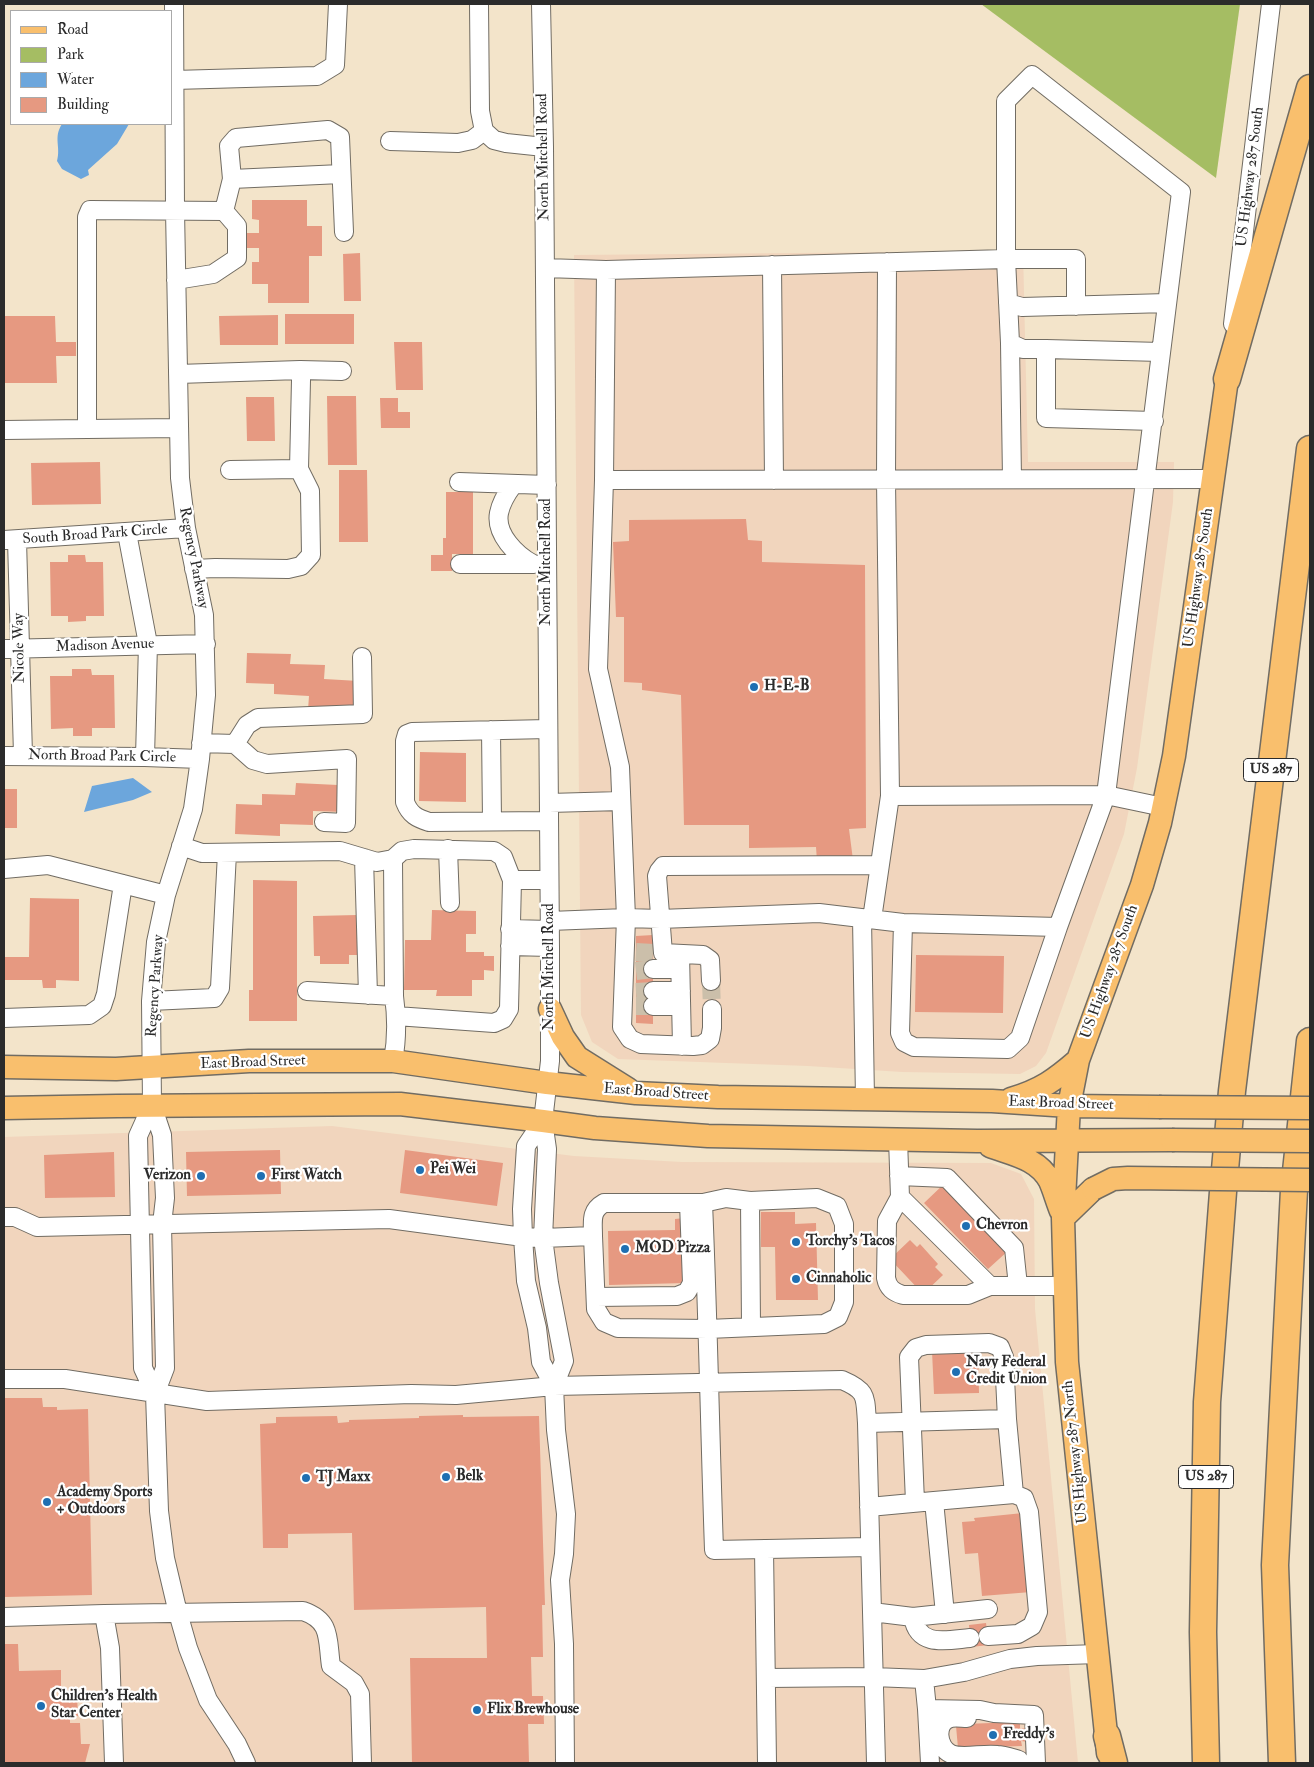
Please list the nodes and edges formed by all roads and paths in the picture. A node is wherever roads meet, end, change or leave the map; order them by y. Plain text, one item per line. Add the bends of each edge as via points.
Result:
1 (174, 4) edge
2 (338, 4) edge
3 (479, 4) edge
4 (541, 4) edge
5 (1271, 4) edge
6 (174, 80) junction
7 (1310, 88) edge
8 (484, 131) junction
9 (390, 141) dead end
10 (544, 147) junction
11 (342, 174) junction
12 (232, 179) junction
13 (175, 210) junction
14 (224, 211) junction
15 (344, 232) dead end
16 (1006, 259) junction
17 (887, 262) junction
18 (772, 266) junction
19 (545, 268) junction
20 (606, 270) junction
21 (176, 280) junction
22 (1008, 303) junction
23 (1167, 303) junction
24 (1076, 306) junction
25 (1010, 343) junction
26 (1046, 349) junction
27 (1161, 352) junction
28 (300, 370) junction
29 (342, 371) dead end
30 (178, 374) junction
31 (1226, 379) junction
32 (1154, 420) junction
33 (179, 428) junction
34 (87, 429) junction
35 (4, 430) edge
36 (1310, 450) edge
37 (299, 468) junction
38 (230, 470) dead end
39 (1146, 478) junction
40 (1012, 479) junction
41 (1213, 479) junction
42 (604, 480) junction
43 (774, 480) junction
44 (886, 480) junction
45 (459, 482) dead end
46 (513, 485) junction
47 (547, 486) junction
48 (186, 528) junction
49 (127, 533) junction
50 (10, 540) edge
51 (460, 564) dead end
52 (540, 564) junction
53 (194, 569) junction
54 (148, 644) junction
55 (206, 644) junction
56 (12, 648) edge
57 (362, 657) dead end
58 (548, 729) junction
59 (491, 730) junction
60 (235, 744) junction
61 (201, 751) junction
62 (4, 756) edge
63 (23, 756) junction
64 (146, 756) junction
65 (1106, 795) junction
66 (890, 796) junction
67 (621, 801) junction
68 (1163, 807) junction
69 (549, 812) junction
70 (492, 821) junction
71 (324, 822) dead end
72 (181, 846) junction
73 (448, 849) junction
74 (227, 853) junction
75 (364, 858) junction
76 (393, 859) junction
77 (880, 865) junction
78 (4, 869) edge
79 (512, 880) junction
80 (549, 880) junction
81 (123, 884) junction
82 (166, 895) junction
83 (450, 903) dead end
84 (626, 918) junction
85 (660, 919) junction
86 (867, 919) junction
87 (903, 923) junction
88 (1058, 927) junction
89 (550, 932) junction
90 (510, 937) junction
91 (650, 960) junction
92 (711, 981) tunnel mouth
93 (307, 991) dead end
94 (368, 994) junction
95 (394, 996) junction
96 (681, 998) junction
97 (637, 999) junction
98 (152, 1001) junction
99 (550, 1009) junction
100 (712, 1009) tunnel mouth
101 (396, 1016) junction
102 (4, 1018) edge
103 (1310, 1041) edge
104 (682, 1046) junction
105 (1078, 1060) junction
106 (393, 1062) junction
107 (4, 1067) edge
108 (151, 1067) junction
109 (547, 1083) junction
110 (636, 1093) junction
111 (865, 1100) junction
112 (1002, 1102) junction
113 (152, 1106) junction
114 (1069, 1106) junction
115 (4, 1108) edge
116 (1310, 1108) edge
117 (543, 1120) junction
118 (898, 1139) junction
119 (1068, 1140) junction
120 (977, 1141) junction
121 (1310, 1141) edge
122 (899, 1176) junction
123 (1310, 1180) edge
124 (900, 1197) junction
125 (750, 1200) junction
126 (696, 1203) junction
127 (4, 1217) edge
128 (1063, 1218) junction
129 (162, 1224) junction
130 (140, 1225) junction
131 (593, 1236) junction
132 (523, 1237) junction
133 (543, 1238) junction
134 (990, 1286) junction
135 (1018, 1286) junction
136 (1065, 1286) junction
137 (596, 1297) junction
138 (751, 1326) junction
139 (708, 1328) junction
140 (4, 1379) edge
141 (708, 1382) junction
142 (554, 1386) junction
143 (154, 1394) junction
144 (1007, 1419) junction
145 (911, 1421) junction
146 (867, 1423) junction
147 (1014, 1494) junction
148 (934, 1501) junction
149 (915, 1502) junction
150 (869, 1508) junction
151 (870, 1547) junction
152 (764, 1550) junction
153 (988, 1609) dead end
154 (872, 1612) junction
155 (178, 1613) junction
156 (104, 1614) junction
157 (946, 1614) junction
158 (4, 1617) edge
159 (914, 1617) junction
160 (988, 1636) dead end
161 (970, 1638) dead end
162 (1098, 1654) junction
163 (873, 1677) junction
164 (767, 1678) junction
165 (924, 1679) junction
166 (927, 1709) junction
167 (994, 1713) junction
168 (1107, 1736) junction
169 (1030, 1761) edge
170 (114, 1763) edge
171 (246, 1763) edge
172 (362, 1763) edge
173 (565, 1763) edge
174 (768, 1763) edge
175 (876, 1763) edge
176 (930, 1763) edge
177 (992, 1763) edge
178 (1109, 1763) edge
179 (1114, 1763) edge
180 (1206, 1763) edge
181 (1282, 1763) edge

1 - 6 street, Regency Parkway
2 - 6 street via 335,65 317,76
3 - 8 street via 480,111
4 - 10 street, North Mitchell Road
5 - 31 street, US Highway 287 South
6 - 13 street, Regency Parkway
7 - 31 highway
8 - 9 street via 472,140 458,144
8 - 10 street via 500,142
10 - 19 street, North Mitchell Road
11 - 12 street
11 - 12 street via 340,136 328,130 236,138 229,146
11 - 15 street
12 - 14 street
13 - 14 street
13 - 21 street, Regency Parkway
13 - 34 street via 90,210 86,217
14 - 21 street via 237,226 237,258 213,274
16 - 17 street
16 - 22 street
16 - 23 street via 1006,101 1032,75 1181,192
16 - 24 street via 1076,259
17 - 18 street
17 - 44 street
18 - 20 street
18 - 43 street
19 - 20 street
19 - 47 street, North Mitchell Road
20 - 42 street
21 - 30 street, Regency Parkway
22 - 24 street via 1022,307
22 - 25 street
23 - 24 street
23 - 27 street
25 - 26 street via 1023,349
25 - 40 street
26 - 27 street
26 - 32 street via 1046,418
27 - 32 street
28 - 29 street
28 - 30 street
28 - 37 street
30 - 33 street, Regency Parkway
31 - 41 main road, US Highway 287 South
32 - 39 street
33 - 34 street
33 - 48 street, Regency Parkway
34 - 35 street
36 - 180 highway, US 287 via 1222,1192 1207,1402 1203,1632
37 - 38 street
37 - 53 street via 310,491 311,555 301,566 288,569
39 - 40 street
39 - 41 street
39 - 65 street
40 - 44 street
41 - 68 main road, US Highway 287 South via 1176,747
42 - 43 street
42 - 67 street via 598,669 620,767
43 - 44 street
44 - 66 street
45 - 46 street
46 - 47 street
46 - 52 street via 498,514 500,525 513,550
47 - 52 street, North Mitchell Road
48 - 49 street, South Broad Park Circle
48 - 53 street, Regency Parkway
49 - 50 street, South Broad Park Circle
49 - 54 street
50 - 56 street, Nicole Way
51 - 52 street
52 - 58 street, North Mitchell Road
53 - 55 street, Regency Parkway via 204,615
54 - 55 street, Madison Avenue
54 - 56 street, Madison Avenue
54 - 64 street
55 - 61 street, Regency Parkway
56 - 63 street, Nicole Way
57 - 60 street via 364,714 258,718 247,725
58 - 59 street
58 - 69 street, North Mitchell Road
59 - 70 street
59 - 70 street via 407,734 405,802 416,817 429,822
60 - 61 street, North Broad Park Circle
60 - 71 street via 252,760 267,764 347,759 346,823
61 - 64 street, North Broad Park Circle
61 - 72 street, Regency Parkway via 193,809
62 - 63 street, North Broad Park Circle
63 - 64 street, North Broad Park Circle
65 - 66 street
65 - 68 street
65 - 88 street
66 - 77 street
67 - 69 street
67 - 84 street
68 - 105 main road, US Highway 287 South via 1142,885
69 - 70 street
69 - 80 street, North Mitchell Road
72 - 74 street via 202,853
72 - 82 street, Regency Parkway
73 - 76 street via 402,851
73 - 79 street via 494,851 504,857
73 - 83 street
74 - 75 street via 340,851
74 - 98 street via 220,988 214,998
75 - 76 street via 378,862
75 - 94 street
76 - 95 street
77 - 85 street via 663,866 657,876
77 - 86 street
78 - 81 street via 48,865
79 - 80 street
79 - 90 street
80 - 89 street, North Mitchell Road
81 - 82 street
81 - 102 street via 102,1006 89,1015
82 - 98 street, Regency Parkway via 156,942
84 - 85 street
84 - 89 street
84 - 91 street
85 - 86 street via 819,913
85 - 91 street
86 - 87 street
86 - 111 street
87 - 88 street
87 - 88 street via 900,1033 904,1042 914,1047 1008,1049 1020,1038
89 - 90 street
89 - 99 street, North Mitchell Road
90 - 101 street via 509,1008 503,1019 494,1023
91 - 92 street via 703,955 710,960
91 - 96 street
91 - 97 street
93 - 94 street
94 - 95 street
95 - 101 street
96 - 97 street
96 - 104 street
97 - 104 street via 622,1027 630,1039 641,1044
98 - 108 street, Regency Parkway
99 - 109 street, North Mitchell Road
99 - 110 main road via 563,1037 577,1056
100 - 104 street via 710,1039 702,1045
101 - 106 street
103 - 181 highway via 1294,1190 1275,1566
105 - 112 main road via 1055,1080 1033,1092
105 - 114 main road, US Highway 287 South
106 - 108 main road, East Broad Street via 249,1061
106 - 109 main road, East Broad Street
107 - 108 main road, East Broad Street
108 - 113 street, Regency Parkway
109 - 110 main road, East Broad Street
109 - 117 street, North Mitchell Road
110 - 111 main road, East Broad Street
111 - 112 main road, East Broad Street
112 - 114 main road, East Broad Street
113 - 115 main road
113 - 117 main road via 400,1104
113 - 129 street via 162,1135 165,1198
113 - 130 street via 138,1136
114 - 116 main road, East Broad Street, bridge
114 - 119 main road, US Highway 287 South
117 - 118 main road via 595,1128 708,1136
117 - 132 street via 526,1146
117 - 133 street via 547,1149
118 - 120 main road
118 - 122 street
119 - 120 main road
119 - 121 main road, bridge
119 - 128 main road, US Highway 287 North
120 - 128 main road via 1027,1159 1039,1168 1049,1180
122 - 124 street
122 - 135 street via 948,1178 1014,1248
123 - 128 main road, bridge via 1113,1179 1093,1189
124 - 134 street
124 - 134 street via 887,1221 888,1286 903,1295 968,1295
125 - 126 street via 726,1198
125 - 138 street
125 - 138 street via 817,1198 837,1206 844,1224 844,1302 838,1317 824,1324
126 - 131 street via 604,1203 597,1208 593,1218
126 - 137 street via 692,1283 687,1292 677,1296
126 - 139 street
127 - 130 street via 15,1217 37,1227
128 - 136 main road, US Highway 287 North
129 - 130 street
129 - 132 street via 389,1219
129 - 143 street via 165,1368
130 - 143 street via 143,1368
131 - 133 street
131 - 137 street
132 - 133 street
132 - 142 street via 526,1281 541,1362
133 - 142 street via 564,1361
134 - 135 street
135 - 136 street
136 - 162 main road, US Highway 287 North via 1066,1362
137 - 139 street via 596,1309 604,1322 618,1328
138 - 139 street
139 - 141 street
140 - 143 street via 65,1379
141 - 142 street
141 - 146 street via 842,1380 855,1385 865,1397
141 - 152 street via 714,1550
142 - 143 street via 456,1394 248,1401 206,1401
142 - 173 street via 566,1514 560,1580
143 - 155 street via 159,1510 165,1558
144 - 145 street
144 - 145 street via 1004,1357 1000,1347 989,1343 916,1348 909,1357
144 - 147 street
145 - 146 street
145 - 149 street
146 - 150 street
147 - 148 street
147 - 160 street via 1024,1498 1029,1512 1038,1612 1032,1626 1018,1634
148 - 149 street
148 - 157 street
149 - 150 street
150 - 151 street
151 - 152 street
151 - 154 street
152 - 164 street
153 - 157 street
154 - 159 street
154 - 163 street
155 - 156 street
155 - 171 street via 208,1700
155 - 172 street via 303,1611 316,1616 326,1627 331,1666 354,1683 360,1694
156 - 158 street
156 - 170 street via 110,1648
157 - 159 street
159 - 161 street via 915,1628 925,1638 937,1641
162 - 165 street via 1037,1656
162 - 168 main road, US Highway 287 North
163 - 164 street
163 - 165 street
163 - 175 street
164 - 174 street
165 - 166 street
166 - 167 street
166 - 176 street
167 - 169 street via 1034,1715
167 - 169 street via 982,1718 951,1718 944,1722 940,1729 944,1750 952,1755 998,1754
168 - 178 main road, US Highway 287 North
168 - 179 highway
169 - 177 street

